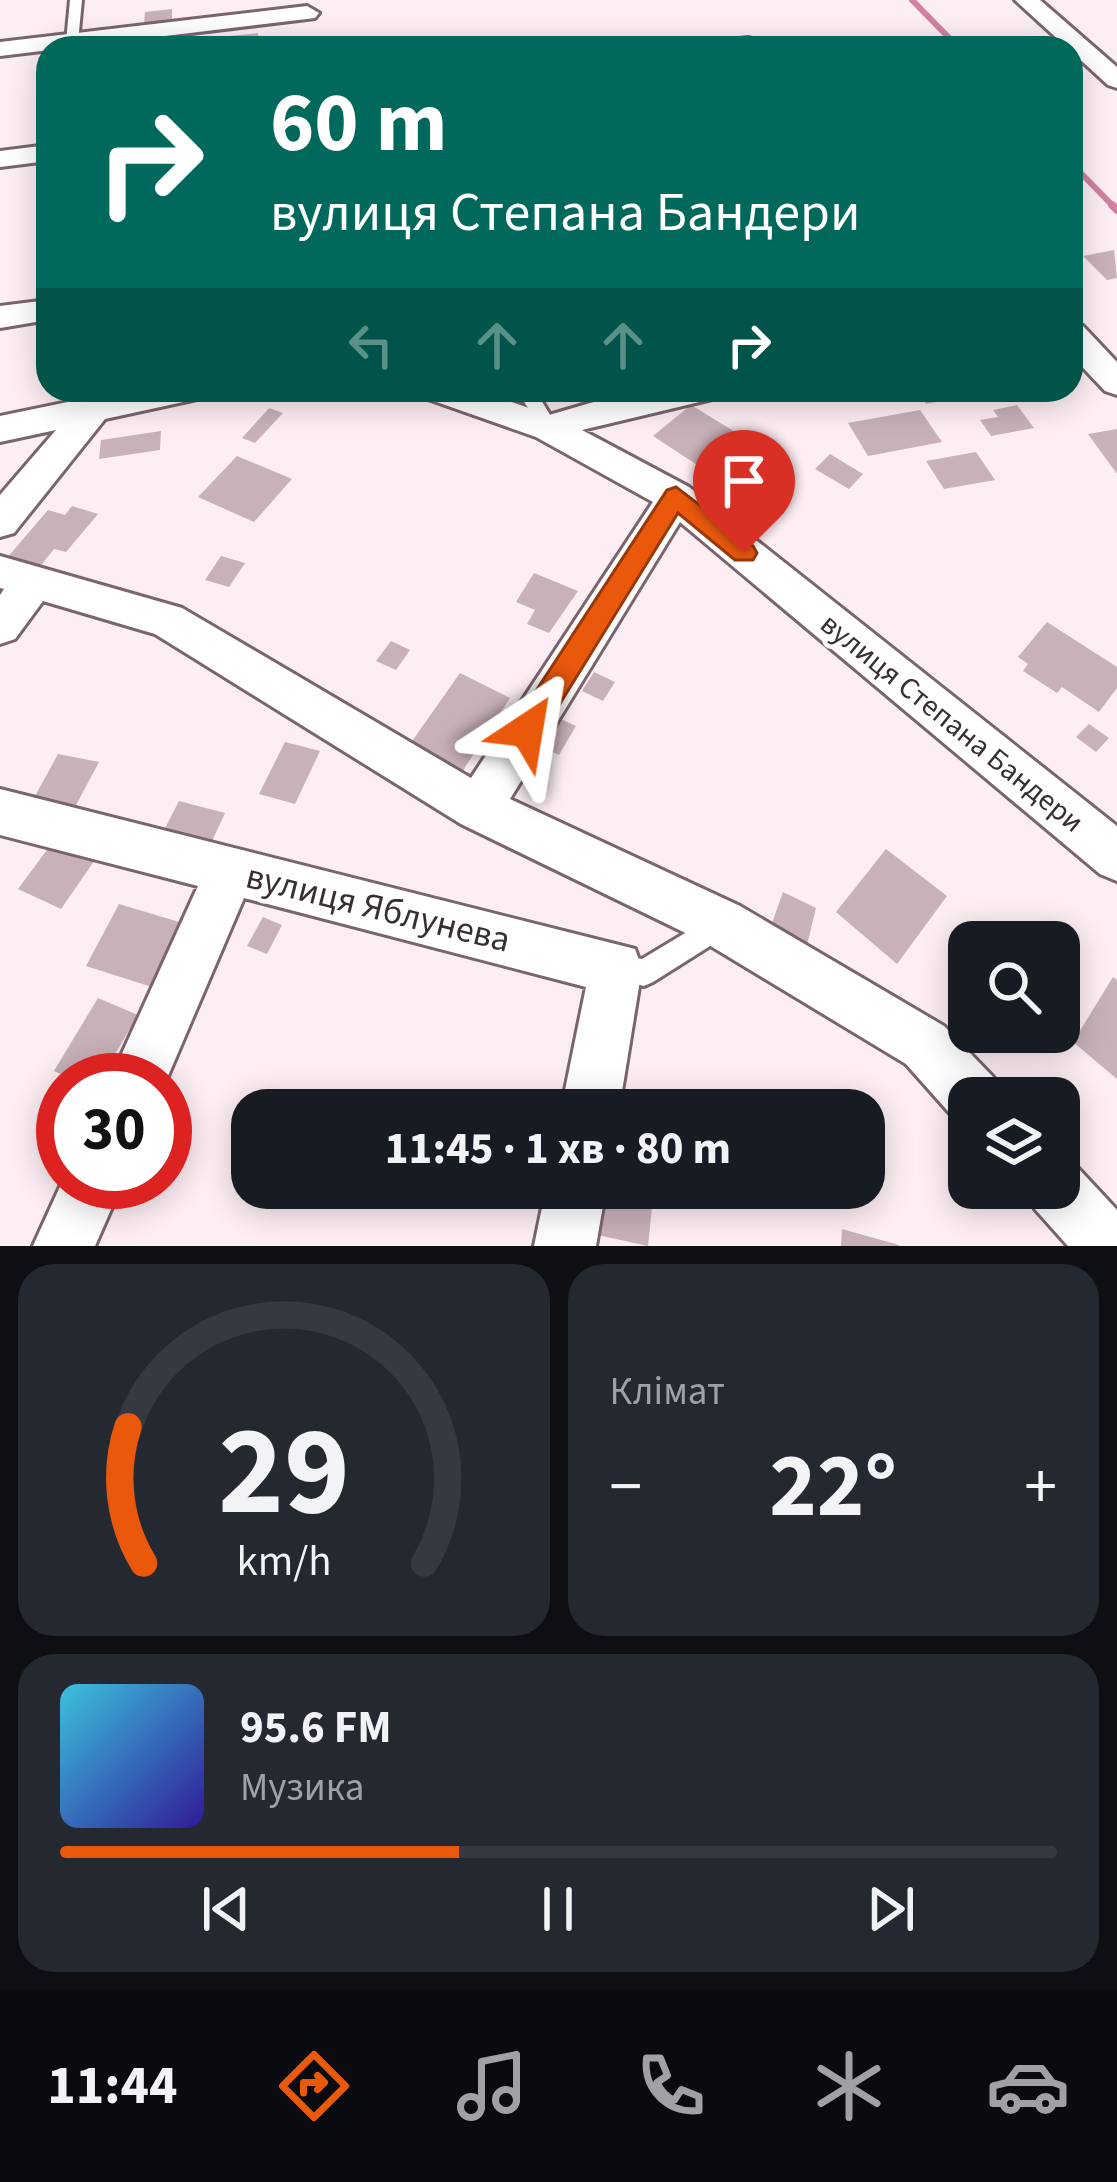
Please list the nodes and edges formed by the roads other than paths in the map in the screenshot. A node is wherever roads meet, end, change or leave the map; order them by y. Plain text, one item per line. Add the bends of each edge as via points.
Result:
1 (76, 0) edge
2 (1026, 0) edge
3 (307, 14) edge
4 (73, 36) edge
5 (122, 36) edge
6 (1067, 36) edge
7 (36, 46) edge
8 (0, 49) edge
9 (1083, 50) edge
10 (1117, 80) edge
11 (36, 156) edge
12 (0, 160) edge
13 (36, 312) edge
14 (0, 317) edge
15 (1083, 347) edge
16 (1117, 383) edge
17 (128, 402) edge
18 (474, 402) edge
19 (533, 402) edge
20 (637, 402) edge
21 (94, 409) junction
22 (549, 428) junction
23 (0, 429) edge
24 (676, 496) junction
25 (0, 522) edge
26 (16, 578) edge
27 (0, 626) edge
28 (478, 808) junction
29 (0, 812) edge
30 (1117, 857) edge
31 (231, 870) junction
32 (722, 924) junction
33 (616, 968) junction
34 (150, 1053) edge
35 (955, 1077) edge
36 (594, 1089) edge
37 (81, 1209) edge
38 (572, 1209) edge
39 (1075, 1209) edge
40 (64, 1246) edge
41 (565, 1246) edge
42 (1109, 1246) edge

1 - 4 lane
2 - 6 street
3 - 5 street
7 - 8 street
9 - 10 street
11 - 12 street
13 - 14 street
15 - 16 street
17 - 21 street
18 - 22 street, вулиця Степана Бандери
19 - 22 lane
20 - 22 street
21 - 23 street
21 - 25 street
22 - 24 street, вулиця Степана Бандери
24 - 28 street
24 - 30 street, вулиця Степана Бандери
26 - 27 street
26 - 28 street via 167,620
28 - 32 street
29 - 31 street, вулиця Яблунева
31 - 33 street, вулиця Яблунева
31 - 34 street
32 - 33 lane via 644,974
32 - 35 street via 925,1045
33 - 36 street
37 - 40 street
38 - 41 street
39 - 42 street

